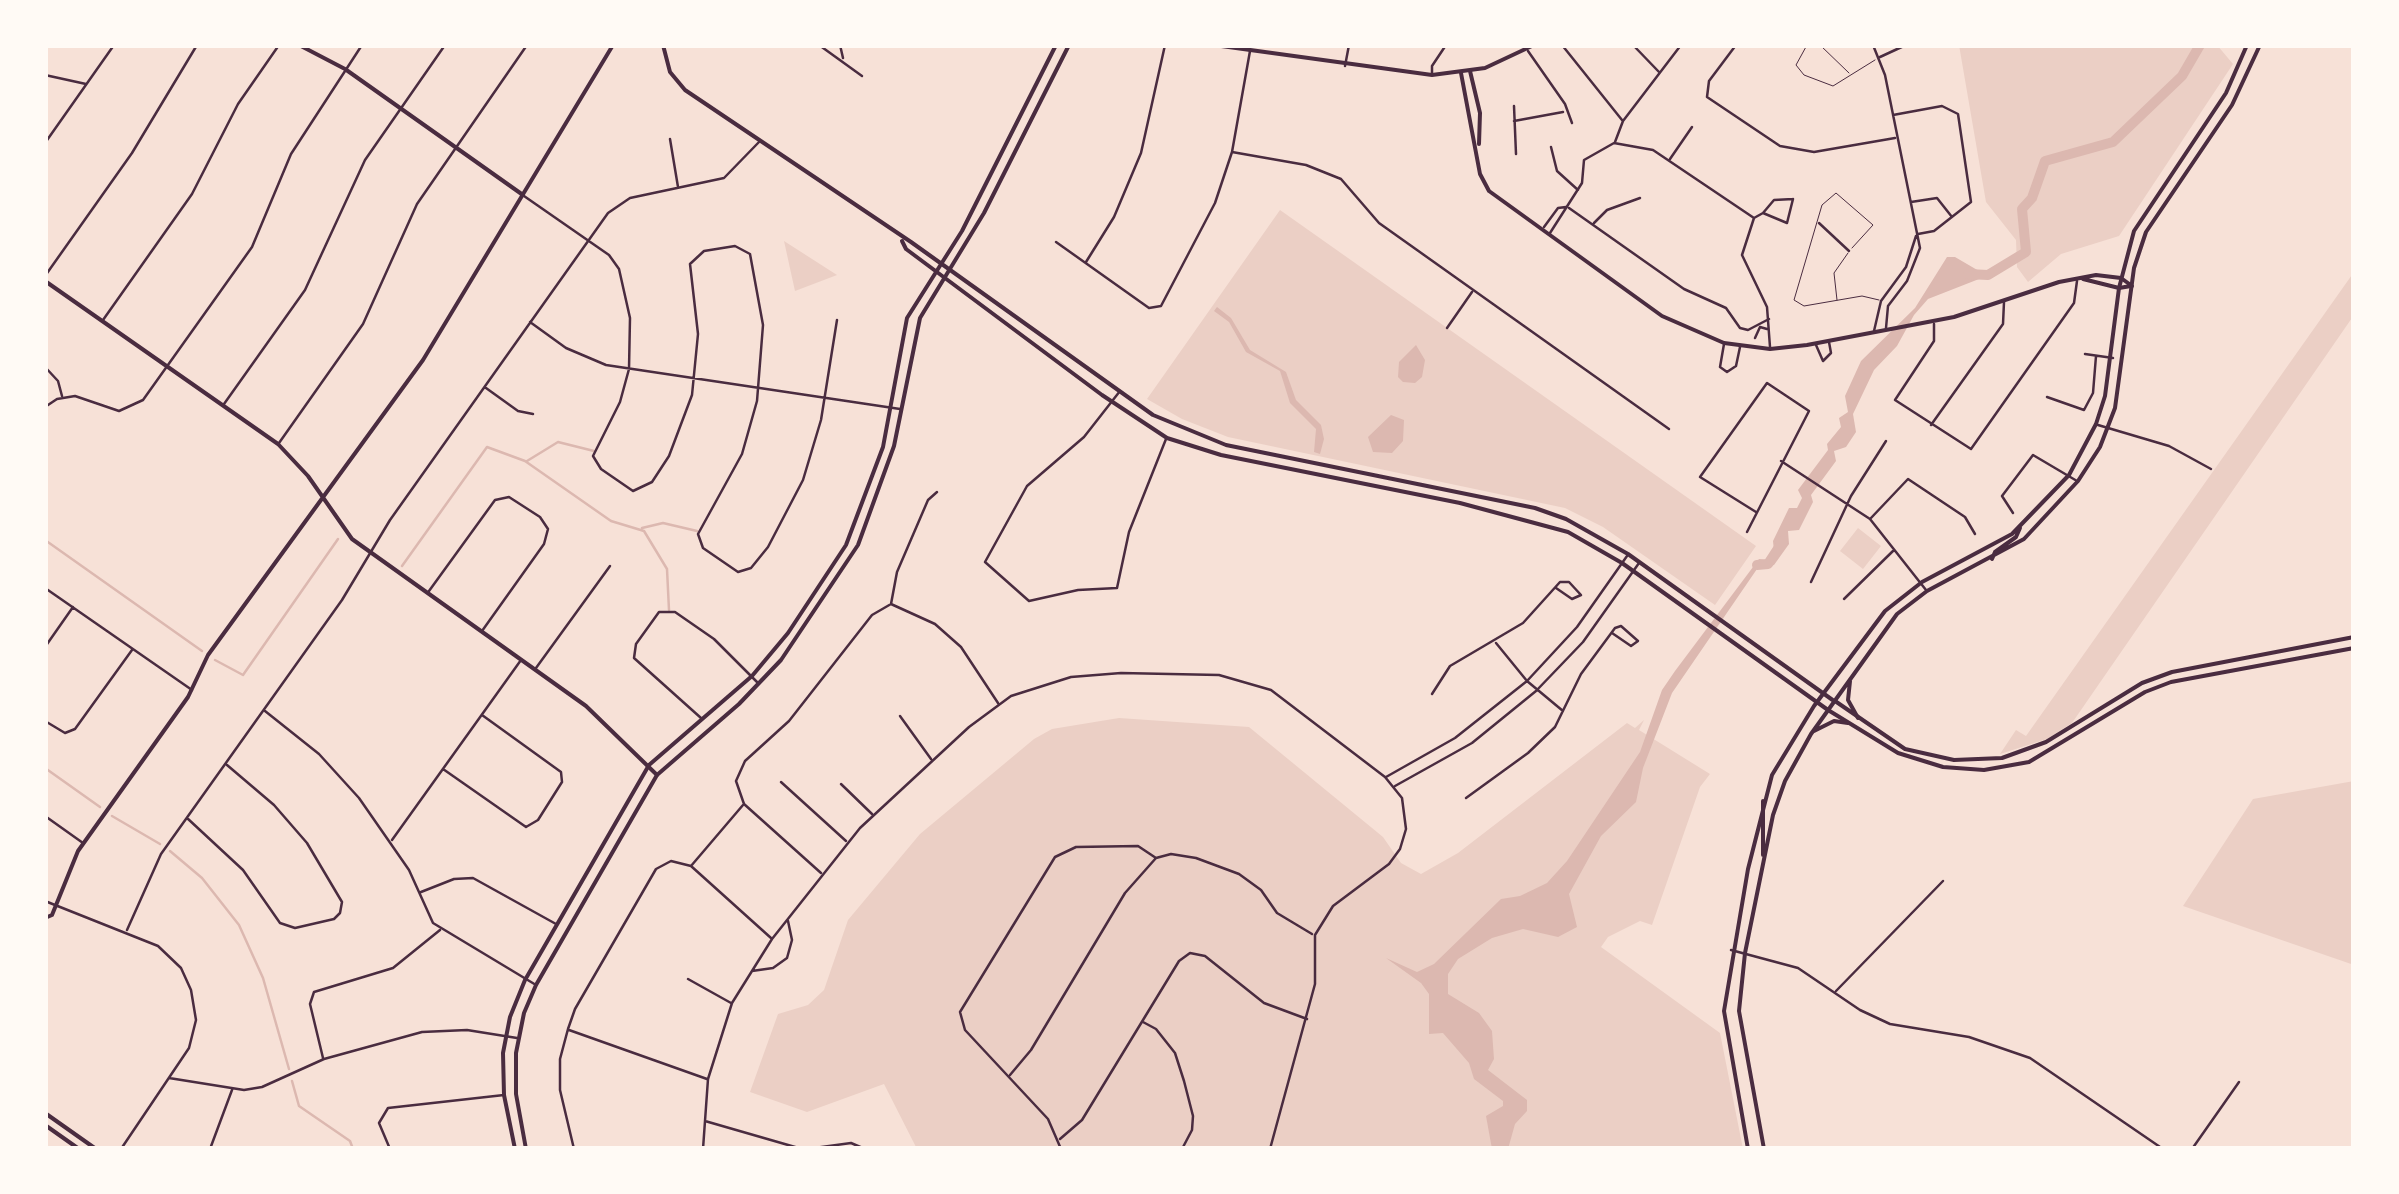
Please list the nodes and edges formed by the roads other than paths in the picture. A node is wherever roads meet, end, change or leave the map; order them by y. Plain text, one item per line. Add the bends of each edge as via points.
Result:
1 (114, 45) edge
2 (196, 45) edge
3 (280, 45) edge
4 (299, 45) edge
5 (362, 45) edge
6 (445, 45) edge
7 (527, 45) edge
8 (613, 45) edge
9 (663, 45) edge
10 (819, 45) edge
11 (840, 45) edge
12 (1056, 45) edge
13 (1069, 45) edge
14 (1165, 45) edge
15 (1214, 45) edge
16 (1349, 45) edge
17 (1446, 45) edge
18 (1534, 45) edge
19 (1562, 45) edge
20 (1633, 45) edge
21 (1681, 45) edge
22 (1736, 45) edge
23 (1806, 45) edge
24 (1820, 45) edge
25 (1873, 45) edge
26 (1906, 45) edge
27 (2247, 45) edge
28 (2260, 45) edge
29 (1527, 50) junction
30 (1250, 51) junction
31 (1878, 57) junction
32 (844, 61) junction
33 (1345, 66) junction
34 (345, 69) junction
35 (1470, 72) junction
36 (1460, 73) junction
37 (1660, 73) junction
38 (45, 75) edge
39 (1432, 75) junction
40 (862, 76) dead end
41 (1851, 76) junction
42 (86, 84) junction
43 (1514, 106) dead end
44 (400, 108) junction
45 (1564, 112) junction
46 (1892, 115) junction
47 (1514, 121) junction
48 (1623, 121) junction
49 (1572, 123) dead end
50 (1692, 127) dead end
51 (1895, 138) junction
52 (670, 139) dead end
53 (759, 142) junction
54 (45, 143) edge
55 (1614, 144) junction
56 (1005, 146) junction
57 (456, 147) junction
58 (1550, 147) dead end
59 (1478, 149) junction
60 (1015, 152) junction
61 (1232, 152) junction
62 (1516, 154) dead end
63 (1670, 160) junction
64 (678, 189) junction
65 (1578, 190) junction
66 (524, 196) junction
67 (1640, 198) dead end
68 (1910, 202) junction
69 (1568, 207) junction
70 (1764, 213) junction
71 (1754, 218) junction
72 (1952, 218) junction
73 (1594, 224) junction
74 (1819, 224) junction
75 (1542, 231) junction
76 (1917, 234) junction
77 (1548, 236) junction
78 (588, 240) junction
79 (902, 240) junction
80 (1056, 242) dead end
81 (1849, 251) junction
82 (940, 263) junction
83 (1086, 263) junction
84 (936, 270) junction
85 (949, 270) junction
86 (944, 277) junction
87 (45, 278) edge
88 (2121, 278) junction
89 (2080, 279) junction
90 (2132, 286) junction
91 (2119, 288) junction
92 (1473, 291) junction
93 (1838, 300) junction
94 (2004, 300) junction
95 (1881, 301) junction
96 (1888, 306) junction
97 (1769, 319) junction
98 (837, 320) dead end
99 (102, 321) junction
100 (1933, 321) junction
101 (530, 322) junction
102 (1752, 327) junction
103 (1446, 328) dead end
104 (1768, 330) junction
105 (1886, 330) junction
106 (1874, 332) junction
107 (1756, 338) junction
108 (1828, 341) junction
109 (1724, 343) junction
110 (1816, 343) junction
111 (1740, 346) junction
112 (1755, 347) junction
113 (1770, 349) junction
114 (2085, 354) dead end
115 (2096, 356) junction
116 (2113, 358) junction
117 (45, 367) edge
118 (168, 367) junction
119 (629, 369) junction
120 (695, 379) junction
121 (484, 387) junction
122 (760, 388) junction
123 (1120, 391) junction
124 (62, 397) junction
125 (2047, 397) dead end
126 (826, 398) junction
127 (1112, 402) junction
128 (223, 406) junction
129 (45, 407) edge
130 (891, 407) junction
131 (902, 409) junction
132 (533, 414) dead end
133 (2096, 424) junction
134 (1931, 425) junction
135 (2108, 428) junction
136 (1670, 429) dead end
137 (1167, 438) junction
138 (1886, 441) dead end
139 (278, 444) junction
140 (1268, 454) junction
141 (1780, 460) junction
142 (1266, 464) junction
143 (2212, 469) dead end
144 (2069, 475) junction
145 (2078, 482) junction
146 (937, 492) dead end
147 (324, 498) junction
148 (1848, 504) junction
149 (1756, 512) junction
150 (2013, 514) dead end
151 (1870, 519) junction
152 (2020, 528) junction
153 (1747, 532) dead end
154 (1975, 534) dead end
155 (1604, 539) junction
156 (1598, 547) junction
157 (1896, 549) junction
158 (371, 552) junction
159 (1628, 554) junction
160 (1992, 559) junction
161 (1640, 562) junction
162 (1622, 563) junction
163 (610, 566) dead end
164 (1633, 571) junction
165 (1811, 582) dead end
166 (1922, 582) junction
167 (45, 588) edge
168 (1556, 588) junction
169 (1927, 592) junction
170 (428, 594) junction
171 (1844, 599) dead end
172 (1595, 602) junction
173 (892, 604) junction
174 (73, 607) junction
175 (1606, 610) junction
176 (1575, 630) junction
177 (482, 632) junction
178 (1612, 633) junction
179 (2354, 637) edge
180 (1586, 638) junction
181 (1495, 640) junction
182 (45, 647) edge
183 (2354, 648) edge
184 (132, 649) junction
185 (1773, 658) junction
186 (521, 660) junction
187 (1547, 662) junction
188 (1767, 666) junction
189 (535, 670) junction
190 (1556, 671) junction
191 (1852, 675) junction
192 (752, 676) junction
193 (1527, 681) junction
194 (759, 684) junction
195 (192, 690) junction
196 (1536, 690) junction
197 (1823, 693) junction
198 (1432, 694) dead end
199 (1834, 701) junction
200 (1817, 702) junction
201 (998, 704) junction
202 (264, 710) junction
203 (1828, 710) junction
204 (1565, 712) junction
205 (482, 716) junction
206 (900, 716) dead end
207 (1858, 718) junction
208 (703, 720) junction
209 (45, 721) edge
210 (1848, 723) junction
211 (1810, 734) junction
212 (2046, 742) junction
213 (2050, 752) junction
214 (1932, 757) junction
215 (932, 760) junction
216 (225, 763) junction
217 (649, 765) junction
218 (1931, 765) junction
219 (443, 769) junction
220 (657, 774) junction
221 (1385, 777) junction
222 (781, 782) dead end
223 (841, 784) dead end
224 (1394, 787) junction
225 (1466, 798) dead end
226 (1763, 802) junction
227 (744, 804) junction
228 (873, 814) junction
229 (45, 816) edge
230 (186, 818) junction
231 (392, 842) junction
232 (848, 842) junction
233 (83, 843) junction
234 (1156, 858) junction
235 (1764, 860) junction
236 (691, 866) junction
237 (823, 875) junction
238 (1942, 881) dead end
239 (420, 893) junction
240 (45, 901) edge
241 (56, 904) junction
242 (45, 918) edge
243 (788, 920) junction
244 (556, 924) junction
245 (127, 930) junction
246 (440, 930) junction
247 (1315, 935) junction
248 (772, 939) junction
249 (1732, 950) junction
250 (1745, 953) junction
251 (750, 970) junction
252 (688, 979) dead end
253 (525, 980) junction
254 (536, 986) junction
255 (1835, 992) junction
256 (732, 1003) junction
257 (1307, 1018) junction
258 (1142, 1021) junction
259 (568, 1029) junction
260 (505, 1037) junction
261 (518, 1038) junction
262 (324, 1059) junction
263 (1009, 1076) junction
264 (170, 1078) junction
265 (708, 1080) junction
266 (2239, 1082) dead end
267 (233, 1088) junction
268 (504, 1095) junction
269 (45, 1114) edge
270 (704, 1121) junction
271 (45, 1125) edge
272 (1759, 1126) junction
273 (1744, 1130) junction
274 (76, 1135) junction
275 (1058, 1139) junction
276 (70, 1143) junction
277 (79, 1149) edge
278 (96, 1149) edge
279 (122, 1149) edge
280 (210, 1149) edge
281 (390, 1149) edge
282 (514, 1149) edge
283 (526, 1149) edge
284 (574, 1149) edge
285 (702, 1149) edge
286 (804, 1149) edge
287 (865, 1149) edge
288 (1060, 1149) edge
289 (1182, 1149) edge
290 (1270, 1149) edge
291 (1748, 1149) edge
292 (1764, 1149) edge
293 (2163, 1149) edge
294 (2192, 1149) edge

1 - 42 street
2 - 87 street via 132,153
3 - 99 street via 238,104 192,194
4 - 34 main road
5 - 34 street
6 - 44 street
7 - 57 street
8 - 66 main road
9 - 53 main road via 680,86
10 - 32 street
11 - 32 street
12 - 56 main road
13 - 60 main road
14 - 83 street via 1141,153
15 - 30 main road
16 - 33 street
17 - 39 street
18 - 29 main road
19 - 48 street
20 - 37 street
21 - 37 street
22 - 51 street via 1709,81 1706,97 1780,146 1814,152
23 - 41 lane via 1796,65 1804,75 1832,86
24 - 41 lane
25 - 31 street
26 - 31 street
27 - 88 main road via 2221,103 2134,231
28 - 90 main road via 2232,105 2146,232
29 - 35 main road
29 - 45 street
30 - 33 main road
30 - 61 street
31 - 41 lane
31 - 46 street
32 - 40 street
33 - 39 main road
34 - 44 main road
34 - 118 street via 291,154 252,247
35 - 36 main road
35 - 59 main road via 1480,113
36 - 39 main road
36 - 59 main road
37 - 48 street
38 - 42 street
42 - 54 street
43 - 47 street
44 - 57 main road
44 - 128 street via 355,177 313,276
45 - 47 street
45 - 49 street
46 - 51 street
46 - 72 street via 1942,106 1958,114 1972,197
47 - 62 street
48 - 55 street
50 - 63 street
51 - 68 street
52 - 64 street
53 - 64 street via 729,175
53 - 79 main road
55 - 63 street
55 - 65 street via 1584,160
56 - 60 main road
56 - 82 main road
57 - 66 main road
57 - 139 street via 407,223 363,324
58 - 65 street via 1558,171
59 - 75 main road via 1490,191
60 - 85 main road
61 - 83 street via 1187,264 1161,306 1149,308
61 - 92 street via 1330,173 1350,186 1379,224
63 - 71 street
64 - 78 street via 624,200
65 - 69 street
66 - 78 street
66 - 147 main road via 422,360
67 - 73 street via 1607,210
68 - 72 street via 1938,198
68 - 76 street
69 - 73 street
69 - 75 street via 1558,208
69 - 77 street
70 - 70 street via 1787,223 1793,199 1774,200
70 - 71 street
71 - 97 street via 1742,255
72 - 76 street
73 - 102 street via 1684,289 1726,308 1740,328
74 - 81 street
74 - 81 lane via 1822,205 1831,195 1844,196 1872,225
74 - 93 lane via 1794,294 1797,306
75 - 77 main road
76 - 95 street via 1906,266
76 - 96 street via 1917,264
77 - 109 main road via 1662,316
78 - 101 street
78 - 119 street via 612,258 624,284
79 - 82 main road
79 - 84 main road
80 - 83 street
81 - 93 lane via 1834,273
82 - 84 main road
82 - 85 main road
84 - 86 main road
84 - 130 main road via 907,318
85 - 86 main road
85 - 123 main road
86 - 127 main road
86 - 131 main road via 920,318
87 - 99 main road
88 - 89 main road
88 - 90 main road
88 - 91 main road
89 - 91 main road
89 - 94 main road
89 - 134 street via 2074,303 1972,449
90 - 91 main road
90 - 135 main road
91 - 116 main road
92 - 103 street
92 - 136 street
93 - 95 lane
94 - 100 main road
94 - 134 street via 2003,324
95 - 96 lane
95 - 106 street
96 - 105 street
97 - 102 street
97 - 104 street
98 - 126 street
99 - 118 main road
100 - 105 main road
100 - 134 street via 1934,340 1895,400
101 - 119 street via 578,355
101 - 121 street
102 - 107 street
104 - 107 street via 1760,327
104 - 113 street
105 - 106 main road
106 - 108 main road
107 - 112 street
108 - 110 main road
108 - 110 street via 1823,360
109 - 111 main road
109 - 111 street via 1720,367 1727,372 1736,366
110 - 113 main road
111 - 112 main road
112 - 113 main road
114 - 115 street
115 - 116 street
115 - 125 street via 2093,393 2083,412
116 - 133 main road
117 - 124 street
118 - 124 street via 143,400 126,410
118 - 128 main road
119 - 120 street
119 - 120 street via 593,456 632,491 652,482 669,456
120 - 122 street
120 - 122 street via 690,264 704,252 735,246 752,258 759,290
121 - 132 street
121 - 158 street
122 - 126 street
122 - 126 street via 742,454 697,540 738,572 756,564 803,480
123 - 127 street
123 - 140 main road via 1186,431
124 - 129 street
126 - 130 street
127 - 137 main road
127 - 137 street via 1084,437 1027,486 985,562 1029,601 1118,588 1129,532
128 - 139 main road
130 - 131 street
130 - 192 main road via 873,481 846,545
131 - 194 main road via 858,546
133 - 135 street
133 - 144 main road
135 - 143 street via 2170,446
135 - 145 main road
137 - 142 main road
138 - 148 street
139 - 147 main road
140 - 142 main road
140 - 155 main road via 1544,511
141 - 148 street
141 - 149 street
141 - 149 street via 1809,411 1767,383 1700,477
142 - 156 main road via 1528,518
144 - 145 street
144 - 150 street via 2034,455 2002,496
144 - 152 main road
145 - 160 main road via 2039,526
146 - 173 street via 897,572
147 - 158 main road via 347,534
147 - 195 main road via 208,656
148 - 151 street
148 - 165 street
149 - 153 street
151 - 154 street via 1908,479 1964,517
151 - 157 street
152 - 160 main road
152 - 166 main road
155 - 156 main road
155 - 159 main road
156 - 162 main road
157 - 166 street
157 - 171 street
158 - 170 main road
158 - 202 street
159 - 161 main road
159 - 162 street
160 - 169 main road
161 - 164 street
161 - 185 main road
162 - 164 main road
162 - 172 street
163 - 189 street
164 - 175 street
164 - 188 main road
166 - 169 street
166 - 197 main road via 1885,611
167 - 174 street
168 - 168 street via 1572,598 1581,595 1564,580
168 - 181 street via 1522,624
169 - 191 main road via 1886,626
170 - 177 main road
170 - 177 street via 495,500 518,501 548,529 544,544
172 - 175 street
172 - 176 street
173 - 201 street via 948,635
173 - 227 street via 872,615 789,721 744,761 736,786
174 - 182 street
174 - 184 street
175 - 180 street
176 - 180 street
176 - 187 street
177 - 186 main road
178 - 178 street via 1630,646 1638,641 1621,626
178 - 204 street via 1581,674
179 - 212 main road via 2172,672
180 - 190 street
181 - 193 street
181 - 198 street via 1450,666
183 - 213 main road via 2172,682
184 - 195 street
184 - 209 street via 75,729 65,733
185 - 188 main road
185 - 197 main road
186 - 189 main road
186 - 205 street
187 - 190 street
187 - 193 street
188 - 200 main road
189 - 217 main road
190 - 196 street
191 - 199 main road
191 - 207 main road via 1848,700
192 - 194 street
192 - 208 main road
192 - 208 street via 726,648 671,610 659,612 633,649 636,664
193 - 196 street
193 - 221 street via 1466,730
194 - 220 main road
195 - 233 main road
196 - 204 street
196 - 224 street via 1472,743
197 - 199 main road
197 - 200 main road
199 - 203 main road
199 - 207 main road
200 - 203 main road
200 - 226 main road
201 - 215 street
201 - 221 street via 1071,677 1219,675 1281,696
202 - 216 street
202 - 231 street via 330,764
203 - 210 main road
203 - 211 main road
204 - 225 street via 1528,753
205 - 219 street
205 - 219 street via 561,772 562,782 534,825 526,827
206 - 215 street
207 - 214 main road
208 - 217 main road
210 - 211 main road via 1834,721
210 - 218 main road via 1898,754
211 - 235 main road via 1781,792
212 - 213 main road
212 - 214 main road via 2002,758
213 - 218 main road via 1984,770
214 - 218 main road
215 - 228 street
216 - 230 street
216 - 230 street via 307,843 342,902 334,919 287,926 226,852
217 - 220 main road
217 - 244 main road
219 - 231 street
220 - 254 main road
221 - 224 street
222 - 232 street
223 - 228 street
224 - 247 street via 1406,814 1400,849 1333,906
226 - 235 main road
226 - 249 main road
227 - 236 street
227 - 237 street
228 - 232 street
229 - 233 street
230 - 245 street via 155,863
231 - 239 street
232 - 237 street
233 - 241 main road
234 - 247 street via 1196,858 1240,874 1277,913
234 - 263 street via 1125,893
234 - 263 street via 1138,846 1080,847 1052,860 960,1012 965,1030
235 - 250 main road
236 - 248 street
236 - 259 street via 671,861 656,869
237 - 243 street
238 - 255 street
239 - 244 street via 473,878
239 - 246 street
240 - 241 street
241 - 242 main road
241 - 245 street
243 - 248 street
243 - 251 street via 787,958 773,968
244 - 253 main road
245 - 264 street via 171,956 191,990 193,1036
246 - 253 street
246 - 262 street via 394,968 314,992 310,1004
247 - 257 street
248 - 251 street
249 - 250 street
249 - 273 main road via 1724,1012
250 - 255 street via 1798,968
250 - 272 main road via 1739,1011
251 - 256 street
252 - 256 street
253 - 254 street
253 - 260 main road
254 - 261 main road
255 - 293 street via 1890,1024 1984,1041 2030,1058
256 - 265 street
257 - 258 street via 1264,1002 1206,956 1190,952
257 - 290 street
258 - 275 street via 1082,1120
258 - 289 street via 1175,1053 1184,1080 1193,1116
259 - 265 street
259 - 284 street via 560,1090
260 - 261 street
260 - 262 street via 422,1032
260 - 268 main road
261 - 283 main road via 516,1094
262 - 267 street via 262,1087
263 - 275 street
264 - 267 street
264 - 279 street
265 - 270 street
266 - 294 street
267 - 280 street
268 - 281 street via 388,1108 379,1123
268 - 282 main road
269 - 274 main road
270 - 285 street
270 - 286 street
271 - 276 main road
272 - 273 main road
272 - 292 main road
273 - 291 main road
274 - 276 main road
274 - 278 main road
275 - 288 street
276 - 277 main road
286 - 287 street via 851,1143

